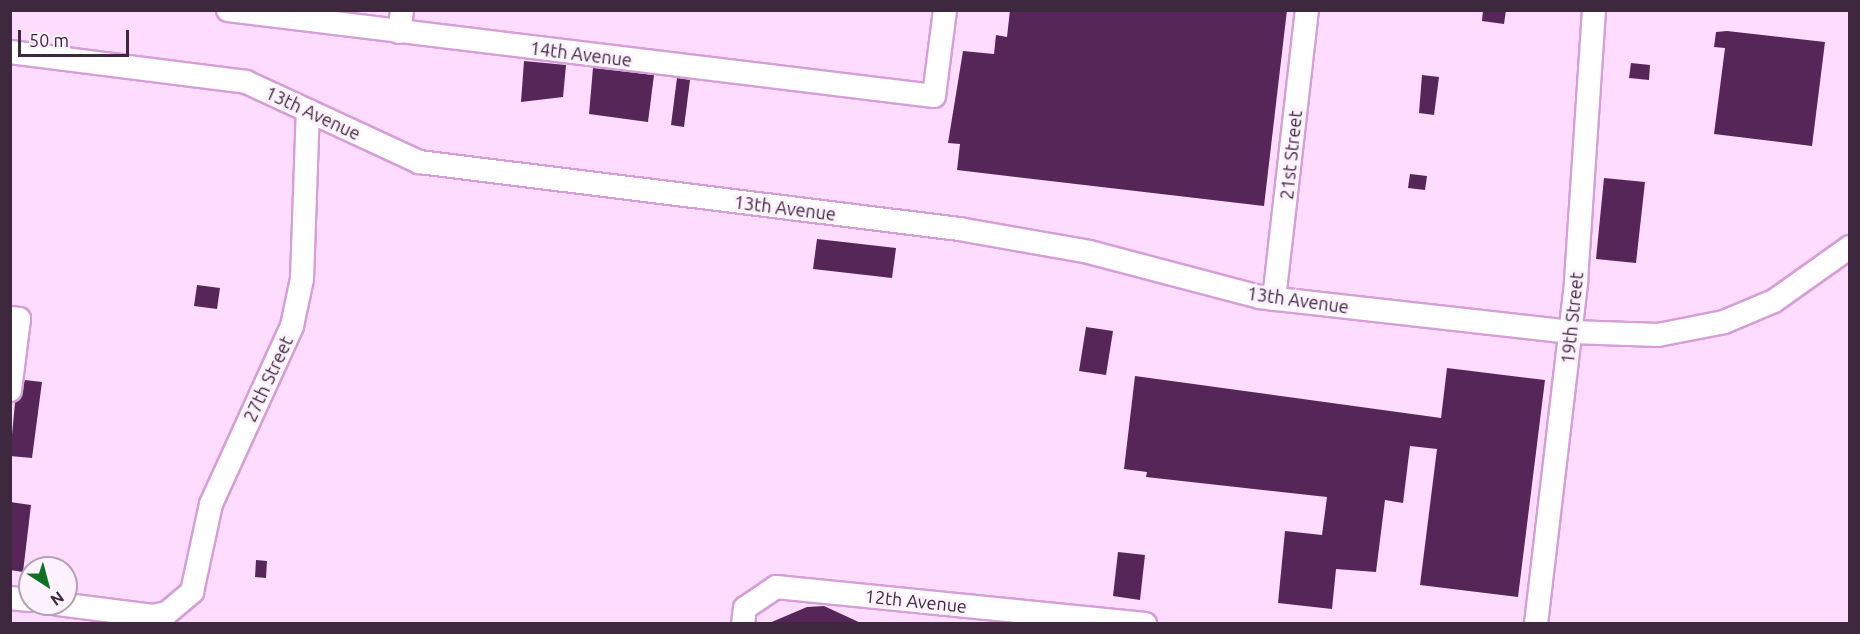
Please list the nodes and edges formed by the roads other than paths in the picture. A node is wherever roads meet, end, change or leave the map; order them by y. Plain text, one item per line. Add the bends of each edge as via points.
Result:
1 (228, 10) edge
2 (945, 10) edge
3 (1307, 10) edge
4 (1594, 10) edge
5 (401, 21) edge
6 (10, 52) edge
7 (308, 111) junction
8 (1850, 247) edge
9 (1274, 299) junction
10 (15, 319) edge
11 (1571, 332) junction
12 (10, 390) edge
13 (78, 607) edge
14 (743, 624) edge
15 (1144, 624) edge
16 (1536, 624) edge

1 - 5 lane, 14th Avenue
2 - 5 lane, 14th Avenue via 934,96
3 - 9 lane, 21st Street
4 - 11 lane, 19th Street via 1589,137
6 - 7 lane, 13th Avenue via 246,82
7 - 9 lane, 13th Avenue via 419,162 959,229 1089,252
7 - 13 lane, 27th Street via 303,279 292,326 211,504 192,592 167,613 153,616
8 - 11 lane, 13th Avenue via 1774,301 1724,322 1658,335
9 - 11 lane, 13th Avenue
10 - 12 lane
11 - 16 lane, 19th Street
14 - 15 lane, 12th Avenue via 745,608 776,587

